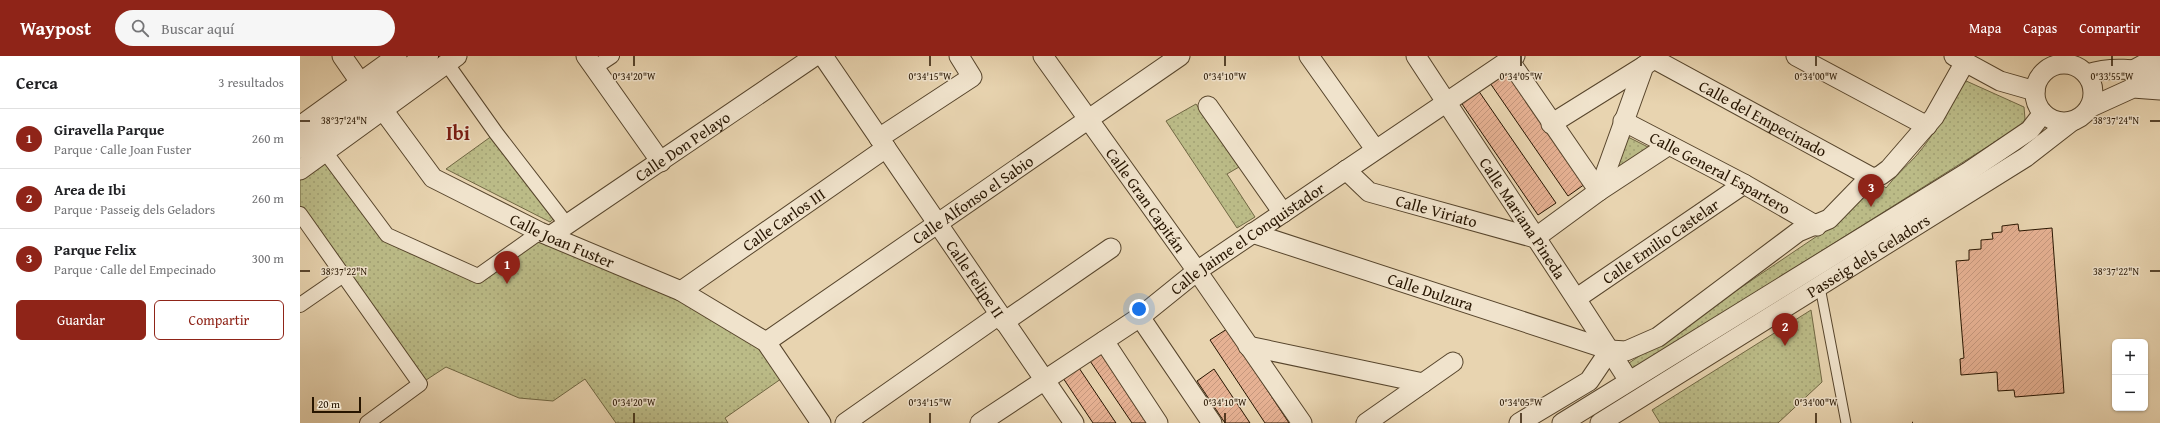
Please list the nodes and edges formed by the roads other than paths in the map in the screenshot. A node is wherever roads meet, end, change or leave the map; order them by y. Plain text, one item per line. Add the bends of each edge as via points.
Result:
1 (342, 56) edge
2 (397, 56) edge
3 (427, 56) edge
4 (612, 56) edge
5 (815, 56) edge
6 (823, 56) edge
7 (959, 56) edge
8 (1043, 56) edge
9 (1180, 56) edge
10 (1309, 56) edge
11 (1416, 56) edge
12 (1796, 56) edge
13 (2159, 56) edge
14 (1512, 58) edge
15 (1959, 59) edge
16 (452, 60) edge
17 (1652, 60) edge
18 (2056, 60) edge
19 (590, 62) edge
20 (2135, 69) junction
21 (2087, 74) junction
22 (2160, 75) edge
23 (360, 82) junction
24 (388, 84) junction
25 (2160, 90) edge
26 (2034, 91) junction
27 (1446, 102) junction
28 (1208, 106) dead end
29 (2089, 108) junction
30 (382, 110) junction
31 (2043, 113) junction
32 (1088, 119) junction
33 (1623, 121) junction
34 (2071, 122) junction
35 (1551, 124) junction
36 (300, 126) edge
37 (1928, 126) junction
38 (882, 143) junction
39 (1669, 145) junction
40 (300, 147) edge
41 (1375, 149) junction
42 (326, 153) junction
43 (661, 162) junction
44 (300, 170) edge
45 (1346, 170) junction
46 (1873, 178) junction
47 (1744, 184) junction
48 (1599, 191) junction
49 (300, 214) edge
50 (1283, 214) junction
51 (937, 224) junction
52 (567, 225) junction
53 (1817, 226) junction
54 (1252, 233) junction
55 (545, 234) junction
56 (1535, 238) junction
57 (1112, 248) dead end
58 (1197, 271) junction
59 (342, 276) junction
60 (1820, 287) junction
61 (681, 291) junction
62 (1577, 298) junction
63 (300, 305) edge
64 (1140, 317) junction
65 (1001, 318) junction
66 (766, 342) junction
67 (1104, 342) junction
68 (1248, 346) junction
69 (1610, 350) junction
70 (1453, 362) dead end
71 (1044, 381) junction
72 (1629, 381) junction
73 (1423, 383) junction
74 (367, 423) edge
75 (821, 423) edge
76 (846, 423) edge
77 (980, 423) edge
78 (1074, 423) edge
79 (1158, 423) edge
80 (1212, 423) edge
81 (1302, 423) edge
82 (1366, 423) edge
83 (1519, 423) edge
84 (1562, 423) edge
85 (1600, 423) edge
86 (1846, 423) edge

1 - 23 street
2 - 23 street
3 - 24 main road
4 - 19 street
5 - 43 street, Calle Don Pelayo
6 - 38 street, Calle Felipe II
7 - 38 street, Calle Carlos III via 972,76
8 - 32 street, Calle Gran Capitán
9 - 32 street, Calle Alfonso el Sabio
10 - 41 street
11 - 27 street, Calle Mariana Pineda
12 - 37 street
13 - 20 street
14 - 27 street, Calle Jaime el Conquistador
14 - 35 street
15 - 26 street via 2000,81
15 - 37 street, Calle Dulzura via 1940,108
16 - 30 street
16 - 52 street via 496,133
17 - 33 street
17 - 35 street
17 - 46 street, Calle del Empecinado
18 - 21 street via 2073,65
18 - 26 street via 2039,77
19 - 43 street
20 - 21 street via 2104,69
20 - 22 street
21 - 29 street via 2094,95
23 - 24 street
23 - 36 street
24 - 40 main road
25 - 29 street via 2133,88
26 - 31 street via 2036,103
27 - 41 street, Calle Jaime el Conquistador
27 - 56 street, Calle Mariana Pineda
28 - 50 street
29 - 34 street via 2081,118
30 - 42 street
30 - 55 street, Calle Joan Fuster via 433,178
31 - 34 street via 2060,123
31 - 72 street via 2030,130 1968,172
32 - 51 street, Calle Alfonso el Sabio
32 - 58 street, Calle Gran Capitán
33 - 39 street, Calle General Espartero
33 - 48 street
34 - 60 street, Passeig dels Geladors via 2026,157
35 - 48 street
37 - 46 street, Calle Dulzura via 1896,162 1881,175
38 - 51 street, Calle Felipe II
38 - 61 street, Calle Carlos III
39 - 47 street, Calle General Espartero
39 - 48 street
41 - 45 street, Calle Jaime el Conquistador
42 - 44 street
42 - 55 street via 387,235 478,276
43 - 52 street, Calle Don Pelayo
45 - 50 street, Calle Jaime el Conquistador
45 - 56 street, Calle Viriato via 1369,192
46 - 53 street, Calle Dulzura via 1864,183 1829,219
47 - 53 street, Calle General Espartero
47 - 62 street, Calle Emilio Castelar
48 - 56 street
49 - 59 street
50 - 54 street, Calle Jaime el Conquistador
51 - 65 street, Calle Felipe II
51 - 66 street, Calle Alfonso el Sabio
52 - 55 street, Calle Don Pelayo
53 - 69 street, Calle Dulzura via 1798,232 1658,337 1626,351
54 - 58 street, Calle Jaime el Conquistador
54 - 69 street, Calle Dulzura
55 - 61 street, Calle Joan Fuster
56 - 62 street, Calle Mariana Pineda
57 - 65 street
58 - 64 street, Calle Jaime el Conquistador
58 - 68 street, Calle Gran Capitán
59 - 63 street
59 - 74 street via 420,384
60 - 85 street, Passeig dels Geladors
60 - 86 lane
61 - 66 street, Calle Joan Fuster
62 - 69 street, Calle Mariana Pineda
64 - 67 street, Calle Jaime el Conquistador
64 - 80 street
65 - 71 street, Calle Felipe II
65 - 76 street
66 - 75 street
67 - 71 street, Calle Jaime el Conquistador
67 - 79 street
68 - 73 street
68 - 81 street, Calle Gran Capitán
69 - 72 street, Calle Mariana Pineda
69 - 83 street via 1589,381
70 - 73 street
71 - 77 street, Calle Jaime el Conquistador
71 - 78 street, Calle Felipe II
72 - 84 street
73 - 82 street

